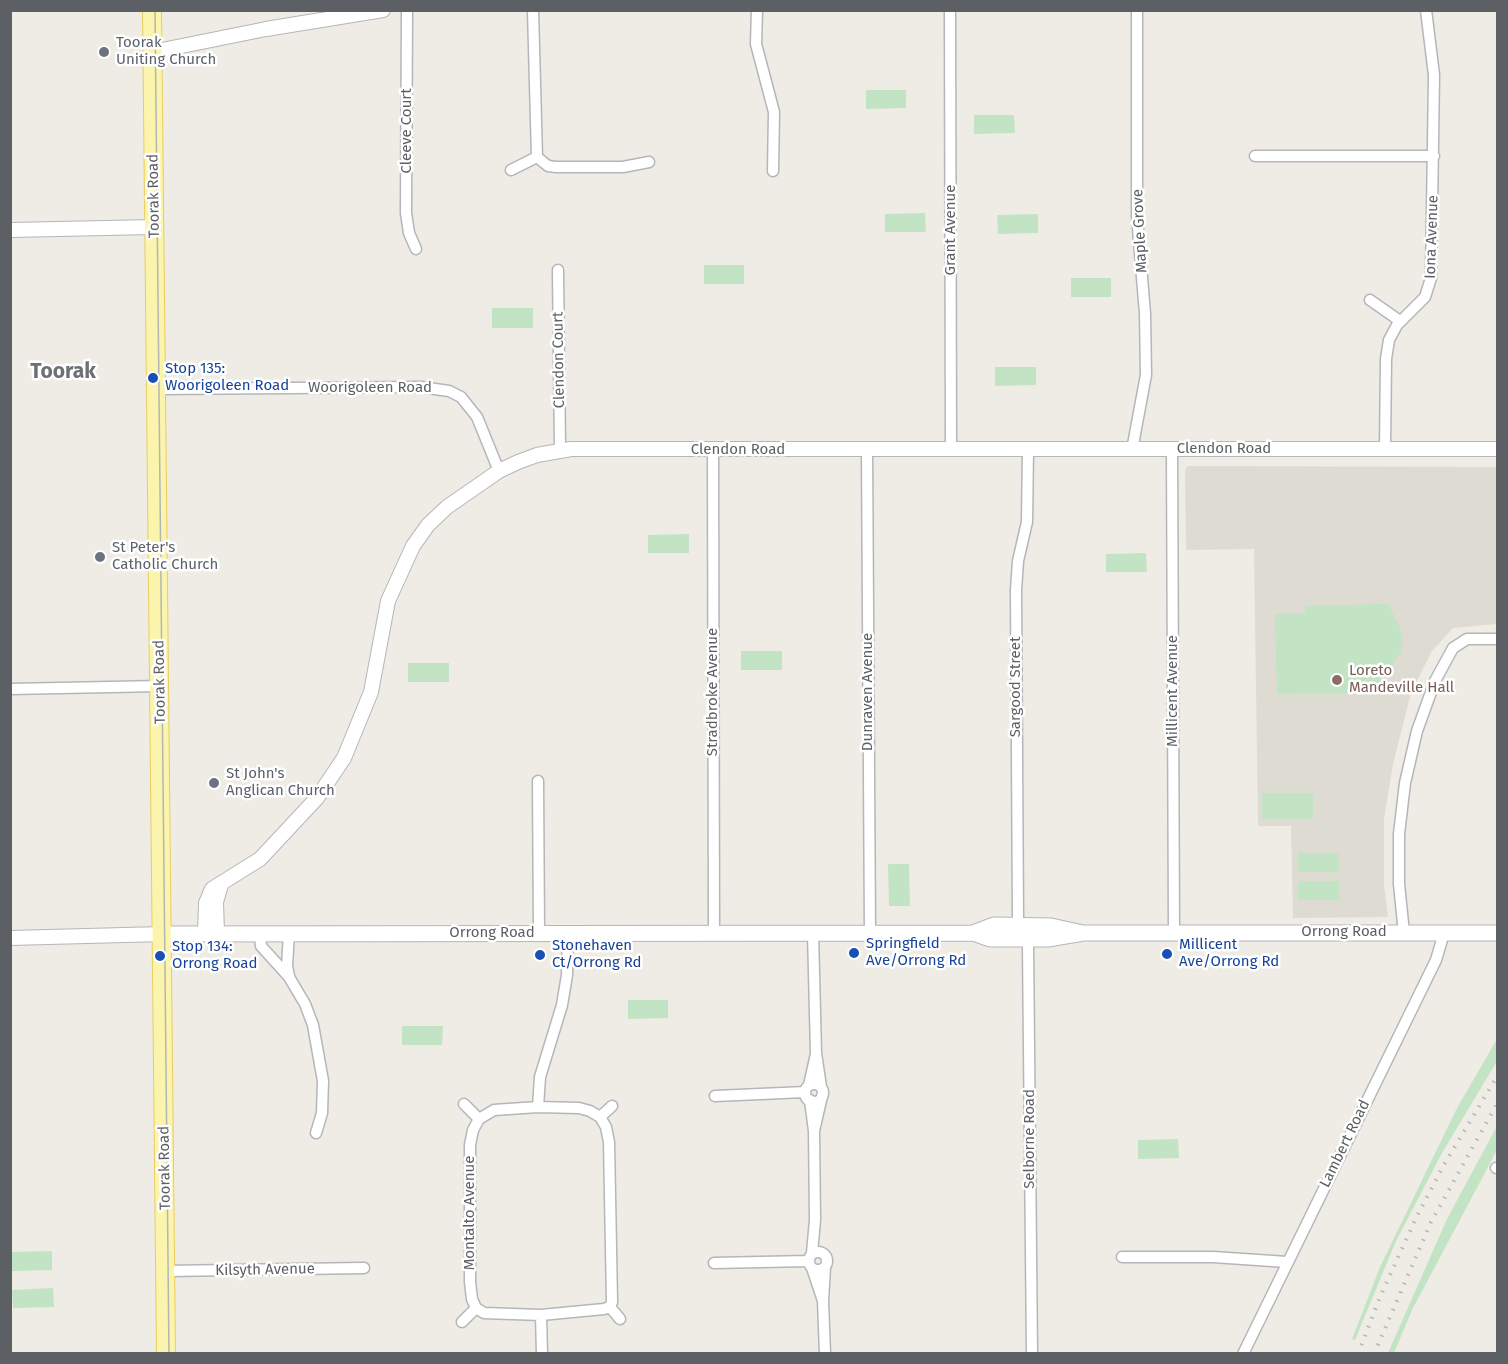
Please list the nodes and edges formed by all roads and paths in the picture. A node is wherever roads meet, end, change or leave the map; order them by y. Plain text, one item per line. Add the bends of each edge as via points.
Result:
1 (152, 10) edge
2 (383, 10) edge
3 (407, 10) edge
4 (533, 10) edge
5 (757, 10) edge
6 (950, 10) edge
7 (1137, 10) edge
8 (1425, 10) edge
9 (152, 52) junction
10 (1254, 156) dead end
11 (1434, 156) junction
12 (537, 157) junction
13 (649, 162) dead end
14 (511, 170) dead end
15 (773, 171) dead end
16 (154, 227) junction
17 (10, 230) edge
18 (416, 249) dead end
19 (558, 270) dead end
20 (1370, 300) dead end
21 (1401, 321) junction
22 (156, 389) junction
23 (1172, 449) junction
24 (1385, 449) junction
25 (1497, 449) edge
26 (560, 450) junction
27 (867, 450) junction
28 (951, 450) junction
29 (1028, 450) junction
30 (1132, 450) junction
31 (712, 451) junction
32 (499, 471) junction
33 (1497, 639) edge
34 (160, 686) junction
35 (10, 689) edge
36 (538, 781) dead end
37 (1023, 932) junction
38 (1174, 932) junction
39 (289, 933) junction
40 (538, 933) junction
41 (568, 933) junction
42 (714, 933) junction
43 (813, 933) junction
44 (870, 933) junction
45 (1404, 933) junction
46 (1444, 933) junction
47 (1497, 933) edge
48 (163, 934) junction
49 (211, 934) junction
50 (260, 934) junction
51 (10, 938) edge
52 (289, 976) junction
53 (816, 1053) junction
54 (821, 1091) junction
55 (808, 1093) junction
56 (715, 1096) dead end
57 (464, 1104) dead end
58 (612, 1106) dead end
59 (538, 1107) junction
60 (600, 1117) junction
61 (479, 1119) junction
62 (814, 1131) junction
63 (316, 1133) dead end
64 (815, 1220) junction
65 (1122, 1257) dead end
66 (811, 1261) junction
67 (826, 1262) junction
68 (1287, 1262) junction
69 (714, 1263) dead end
70 (364, 1268) dead end
71 (166, 1271) junction
72 (823, 1301) junction
73 (610, 1307) junction
74 (476, 1308) junction
75 (541, 1315) junction
76 (620, 1318) dead end
77 (462, 1322) dead end
78 (166, 1353) edge
79 (542, 1353) edge
80 (824, 1353) edge
81 (1032, 1353) edge
82 (1244, 1353) edge

1 - 9 main road, Toorak Road
2 - 9 street
3 - 18 street, Cleeve Court via 406,213
4 - 12 street
5 - 15 street via 756,44 774,112
6 - 28 street, Grant Avenue
7 - 30 street, Maple Grove via 1137,216 1146,375
8 - 11 street, Iona Avenue via 1433,56
9 - 16 main road, Toorak Road
10 - 11 street
11 - 21 street, Iona Avenue via 1430,286 1420,304
12 - 13 street via 556,167 623,167
12 - 14 street
16 - 17 street
16 - 22 main road, Toorak Road
19 - 26 street, Clendon Court
20 - 21 street
21 - 24 street, Iona Avenue via 1386,352
22 - 32 street, Woorigoleen Road via 421,387 449,391 461,397 477,417
22 - 34 main road, Toorak Road
23 - 24 street, Clendon Road
23 - 30 street, Clendon Road
23 - 38 street, Millicent Avenue
24 - 25 street, Clendon Road
26 - 31 street, Clendon Road
26 - 32 street, Clendon Road
27 - 28 street, Clendon Road
27 - 31 street, Clendon Road
27 - 44 street, Dunraven Avenue
28 - 29 street, Clendon Road
29 - 30 street, Clendon Road
29 - 37 street, Sargood Street via 1027,522 1016,590
31 - 42 street, Stradbroke Avenue
32 - 49 street, Clendon Road via 447,507 413,546 388,601 365,712 333,777 260,859 212,889 207,898
33 - 45 street via 1467,639 1453,648 1435,681 1417,731 1399,834
34 - 35 street
34 - 48 main road, Toorak Road
36 - 40 street
37 - 38 main road, Orrong Road via 1051,926 1083,933
37 - 44 main road, Orrong Road via 994,925 974,933
37 - 81 street, Selborne Road via 1029,948
38 - 45 main road, Orrong Road
39 - 40 main road, Orrong Road
39 - 50 main road, Orrong Road
39 - 52 street
40 - 41 main road, Orrong Road
41 - 42 main road, Orrong Road
41 - 59 street via 562,1005 540,1077
42 - 43 main road, Orrong Road
43 - 44 main road, Orrong Road
43 - 53 street
45 - 46 main road, Orrong Road
46 - 47 main road, Orrong Road
46 - 68 street, Lambert Road via 1436,960
48 - 49 main road, Orrong Road
48 - 51 street, Orrong Road
48 - 71 main road, Toorak Road
49 - 50 main road, Orrong Road
50 - 52 street via 261,946
52 - 63 street via 305,1004 321,1060 323,1099
53 - 54 street
53 - 55 street
54 - 55 street via 816,1084
54 - 55 street via 817,1101
54 - 62 street
55 - 56 street
55 - 62 street
57 - 61 street
58 - 60 street
59 - 60 street via 579,1108
59 - 61 street via 500,1109
60 - 73 street via 609,1142
61 - 74 street, Montalto Avenue via 470,1145 470,1282
62 - 64 street
64 - 66 street
64 - 67 street
65 - 68 street
66 - 67 street via 820,1270
66 - 67 street via 821,1252
66 - 69 street
66 - 72 street
67 - 72 street
68 - 82 street, Lambert Road
70 - 71 street, Kilsyth Avenue
71 - 78 main road, Toorak Road
72 - 80 street
73 - 75 street
73 - 76 street
74 - 75 street via 484,1313
74 - 77 street
75 - 79 street

